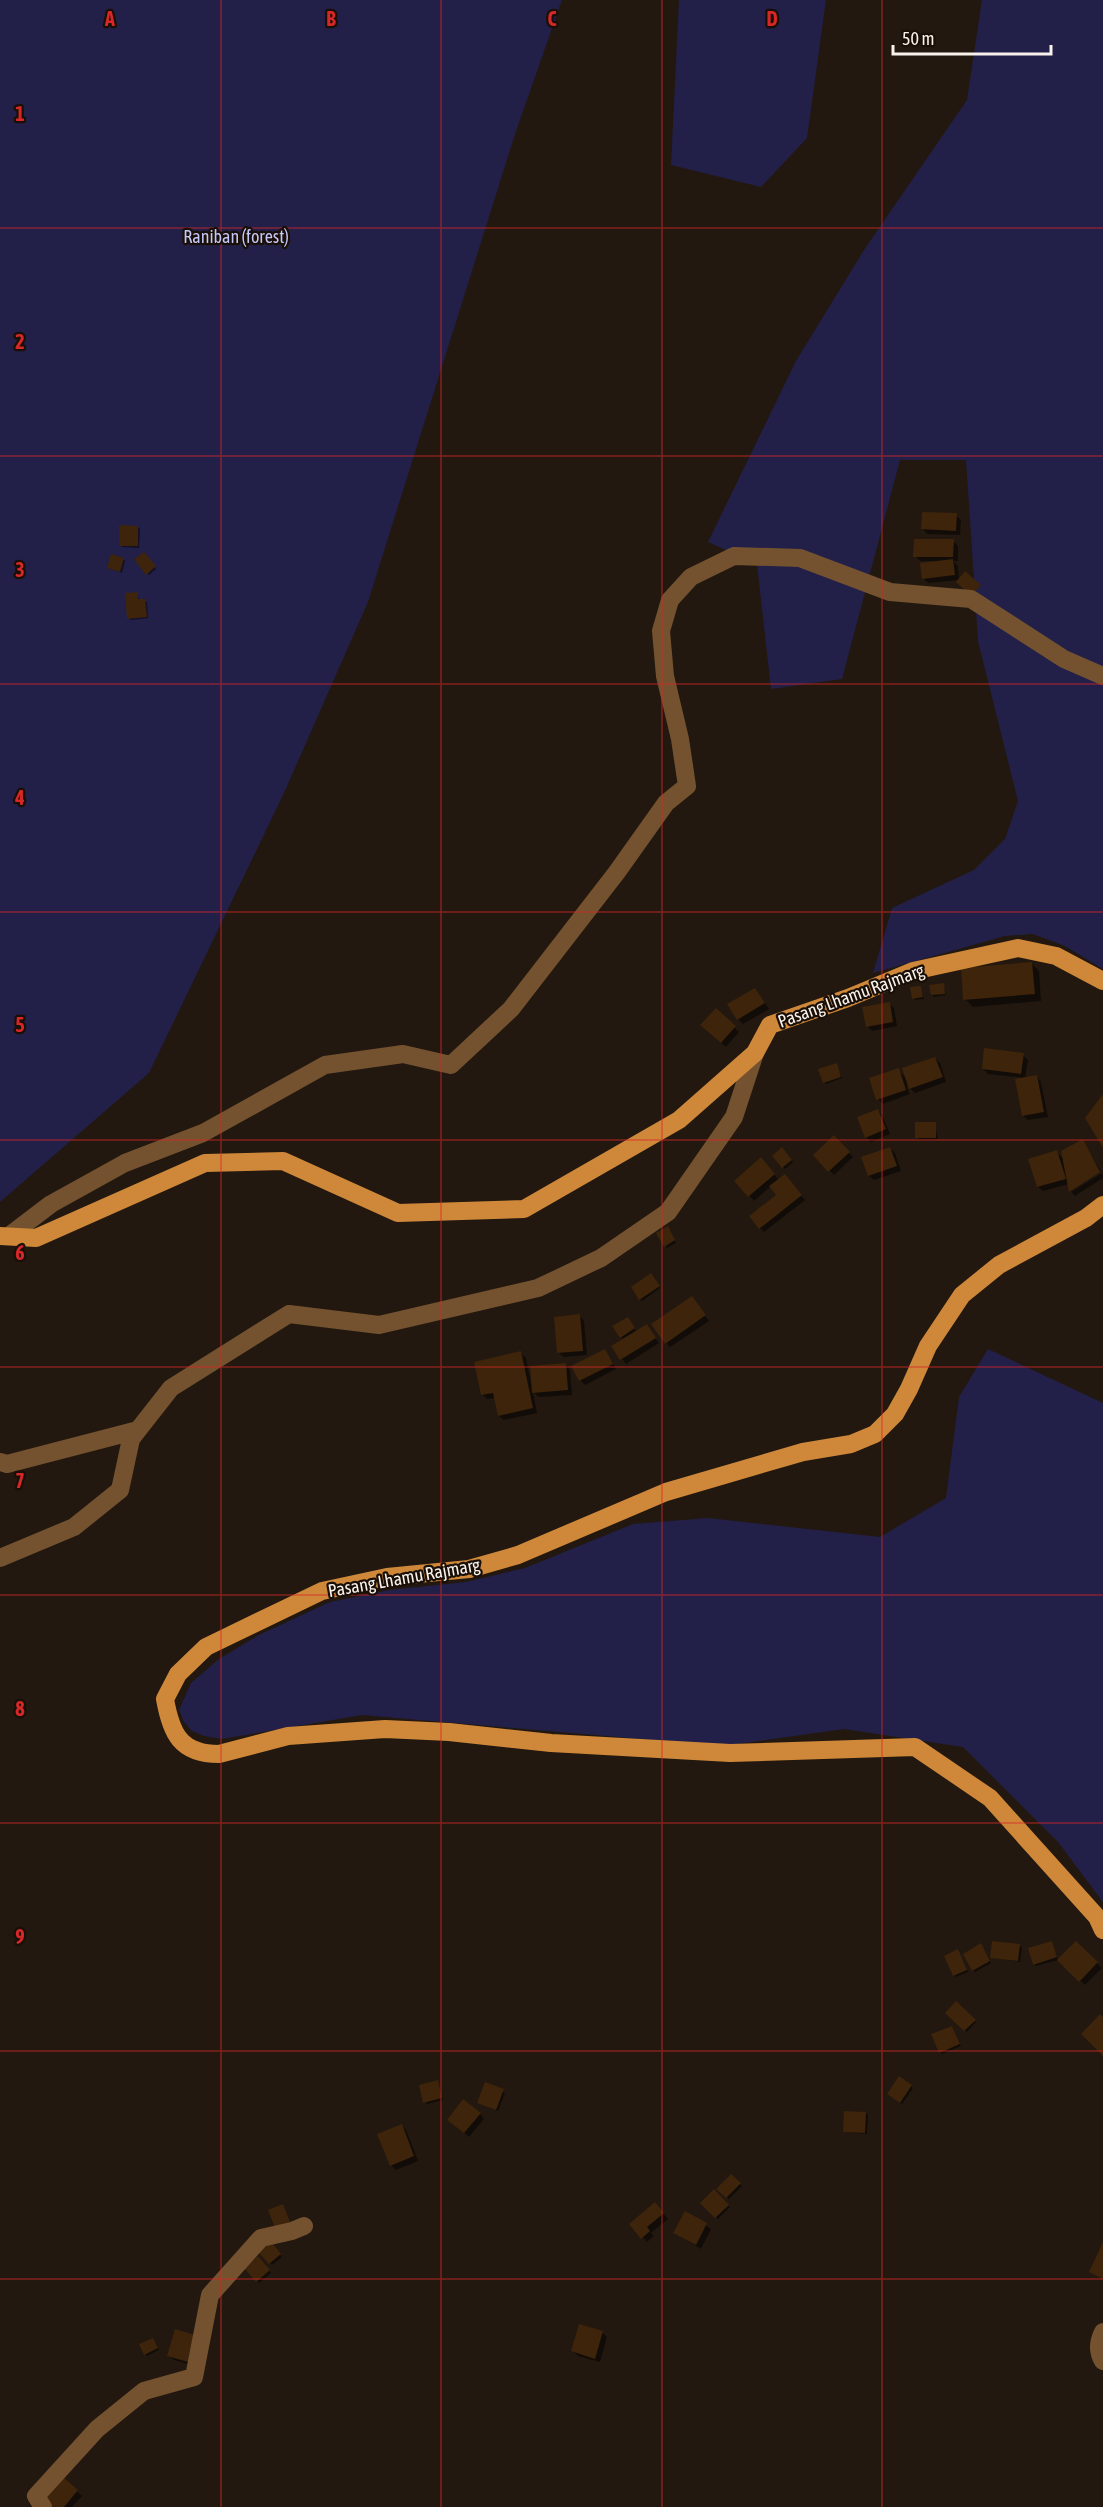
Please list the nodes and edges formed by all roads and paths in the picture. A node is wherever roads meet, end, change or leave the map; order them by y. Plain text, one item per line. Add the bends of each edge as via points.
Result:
1 (1103, 676) edge
2 (1103, 981) edge
3 (755, 1053) junction
4 (1103, 1205) edge
5 (4, 1236) edge
6 (138, 1430) junction
7 (0, 1462) edge
8 (0, 1558) edge
9 (1103, 1930) edge
10 (304, 2226) dead end
11 (1103, 2332) edge
12 (1103, 2361) edge
13 (43, 2507) edge

1 - 5 street via 1064,659 971,599 890,592 791,557 734,556 691,577 670,600 661,631 665,676 687,786 666,803 511,1009 451,1065 403,1054 325,1065 202,1133 124,1163
2 - 3 main road, Pasang Lhamu Rajmarg via 1056,956 1018,948 913,971 770,1025
3 - 5 main road, Pasang Lhamu Rajmarg via 679,1120 524,1209 398,1213 283,1161 205,1163 36,1238
3 - 6 street via 734,1117 668,1212 601,1258 538,1288 379,1325 289,1314 171,1388
4 - 9 main road, Pasang Lhamu Rajmarg via 999,1265 962,1295 928,1346 895,1414 875,1434 851,1444 803,1452 666,1492 508,1558 469,1569 387,1577 322,1591 206,1647 178,1674 165,1699 174,1735 198,1753 209,1754 288,1736 385,1729 730,1753 915,1747 990,1798 1097,1917
6 - 7 street via 7,1464
6 - 8 street via 131,1439 120,1490 74,1527
10 - 13 street via 261,2238 210,2295 194,2376 144,2391 97,2429 36,2496
11 - 12 street via 1099,2354

